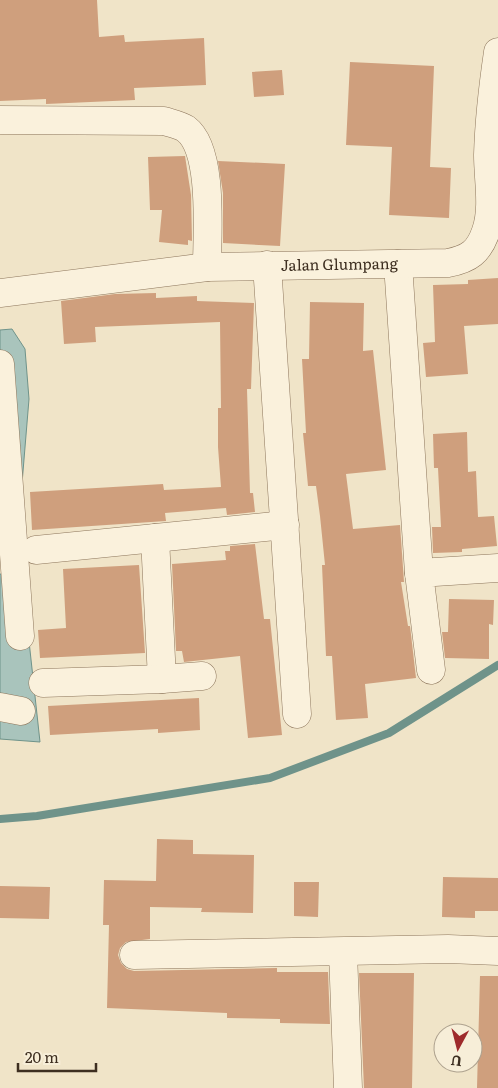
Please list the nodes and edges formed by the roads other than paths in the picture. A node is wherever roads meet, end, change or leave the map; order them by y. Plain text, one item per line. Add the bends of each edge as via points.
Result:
1 (498, 52) edge
2 (0, 120) edge
3 (488, 249) edge
4 (398, 264) junction
5 (267, 265) junction
6 (207, 267) junction
7 (0, 293) edge
8 (0, 364) edge
9 (285, 525) junction
10 (155, 538) junction
11 (36, 550) dead end
12 (498, 568) edge
13 (419, 573) junction
14 (20, 636) dead end
15 (431, 670) dead end
16 (202, 676) dead end
17 (162, 678) junction
18 (43, 683) dead end
19 (297, 714) dead end
20 (498, 951) edge
21 (343, 952) junction
22 (134, 954) dead end
23 (348, 1088) edge

1 - 3 street, Jalan Glumpang via 488,156
2 - 6 street via 164,121 186,129 199,148 206,174
3 - 4 street, Jalan Glumpang via 448,263
4 - 5 street, Jalan Glumpang
4 - 13 street
5 - 6 street, Jalan Glumpang
5 - 9 street
6 - 7 street, Jalan Glumpang
8 - 14 street
9 - 10 street
9 - 19 street
10 - 11 street
10 - 17 street
12 - 13 street
13 - 15 street
16 - 17 street
17 - 18 street
20 - 21 street
21 - 22 street
21 - 23 street

